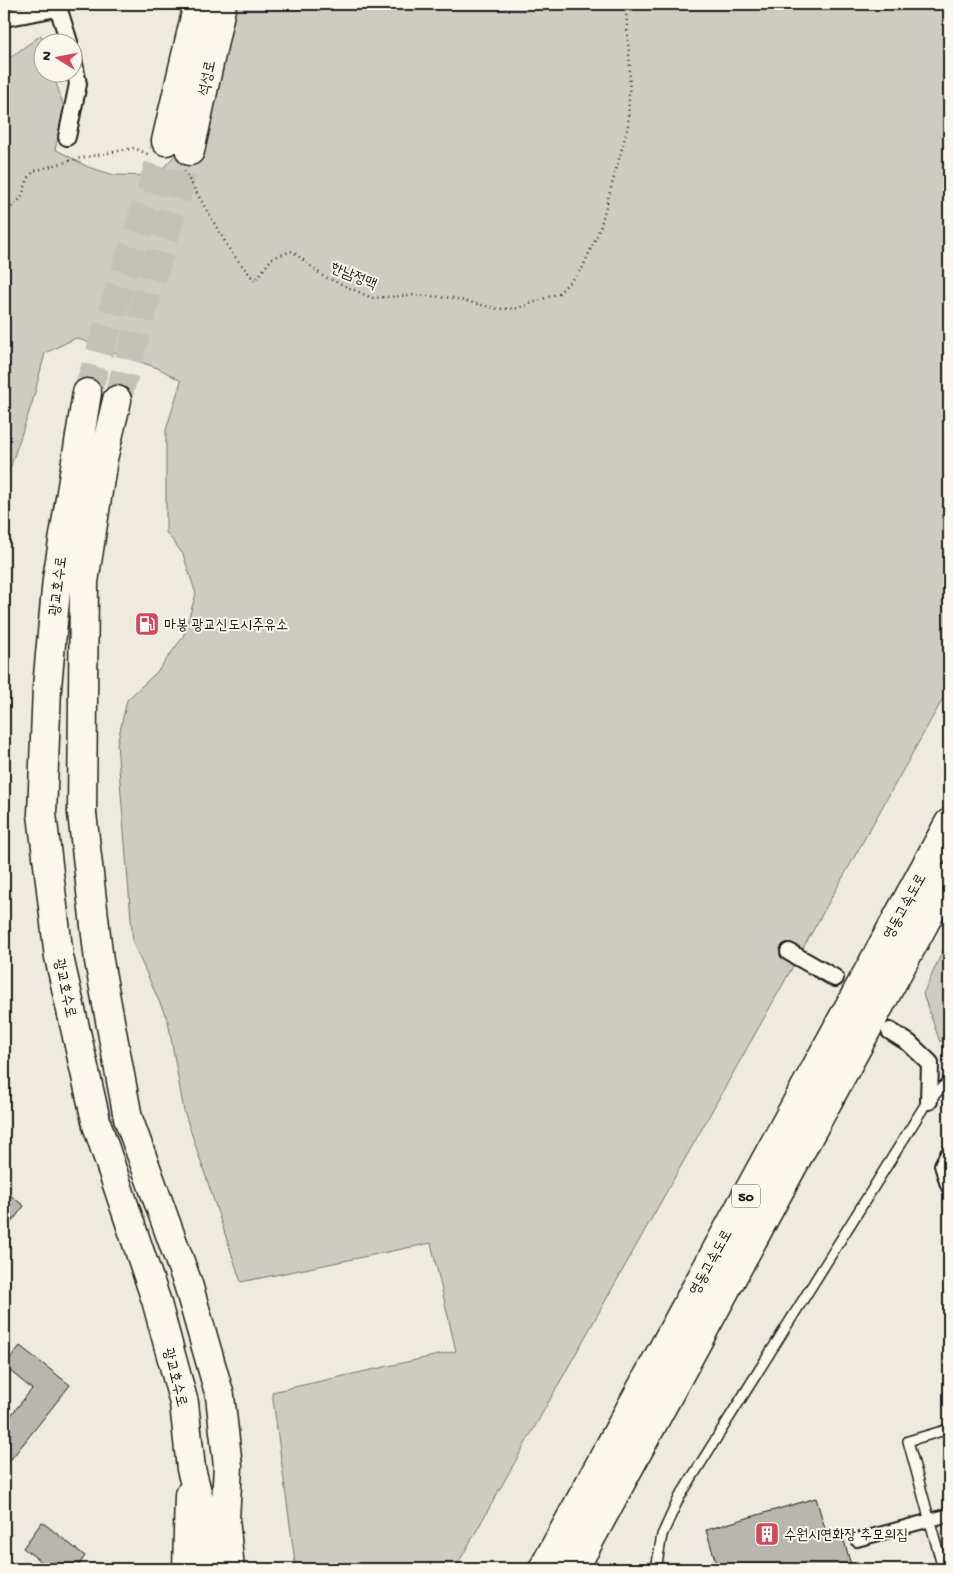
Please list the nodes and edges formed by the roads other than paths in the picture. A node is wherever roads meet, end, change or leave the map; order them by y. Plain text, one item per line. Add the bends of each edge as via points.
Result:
1 (198, 4) edge
2 (222, 4) edge
3 (57, 6) edge
4 (4, 18) edge
5 (66, 32) edge
6 (78, 82) edge
7 (67, 137) dead end
8 (87, 392) tunnel mouth
9 (117, 400) tunnel mouth
10 (949, 823) edge
11 (949, 878) edge
12 (789, 952) dead end
13 (835, 978) dead end
14 (890, 1031) dead end
15 (949, 1080) edge
16 (929, 1101) junction
17 (949, 1154) edge
18 (949, 1185) edge
19 (948, 1430) edge
20 (228, 1466) junction
21 (190, 1468) junction
22 (949, 1515) edge
23 (857, 1540) dead end
24 (186, 1569) edge
25 (208, 1569) edge
26 (230, 1569) edge
27 (246, 1569) edge
28 (543, 1569) edge
29 (574, 1569) edge
30 (656, 1569) edge
31 (942, 1569) edge

1 - 2 highway, 석성로 via 174,155
3 - 4 street
3 - 5 street
6 - 7 street
8 - 21 highway, 광교호수로 via 56,579 47,687 42,814 59,958 97,1125 156,1300 184,1403
9 - 20 highway, 광교호수로 via 84,582 82,813 99,961 128,1118 190,1293 220,1396
10 - 28 highway, 영동고속도로 / 50
11 - 29 highway, 영동고속도로 / 50
12 - 13 street
14 - 16 street via 930,1063
15 - 16 lane
16 - 30 lane via 679,1498 662,1535
17 - 18 street via 943,1165
19 - 31 lane via 908,1441
20 - 26 highway, 광교호수로 via 225,1518
20 - 27 highway via 242,1511
21 - 24 highway
21 - 25 highway, 광교호수로 via 205,1522
22 - 23 street

